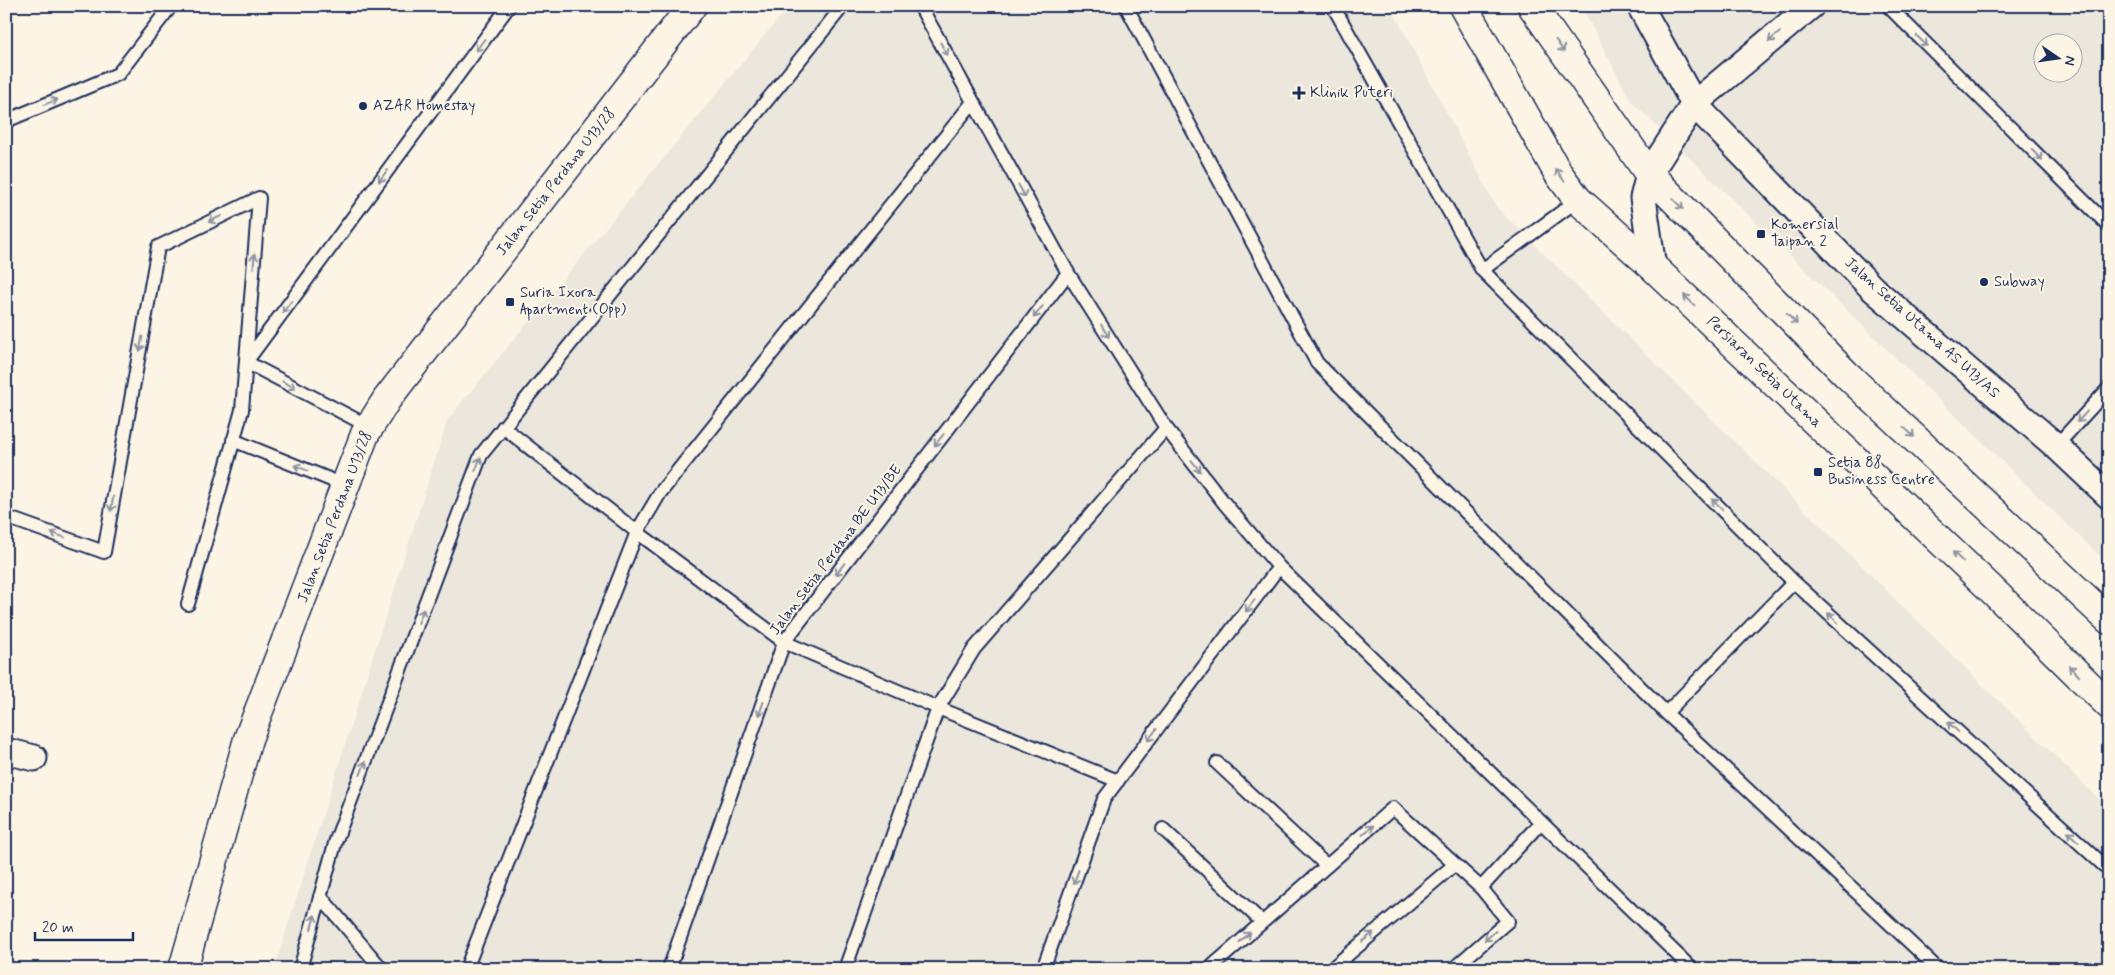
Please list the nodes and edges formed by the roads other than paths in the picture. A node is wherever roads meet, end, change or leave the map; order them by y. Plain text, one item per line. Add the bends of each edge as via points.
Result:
1 (170, 6) edge
2 (509, 6) edge
3 (692, 6) edge
4 (844, 6) edge
5 (920, 6) edge
6 (1126, 6) edge
7 (1333, 6) edge
8 (1462, 6) edge
9 (1532, 6) edge
10 (1640, 6) edge
11 (1812, 6) edge
12 (1888, 6) edge
13 (973, 102) junction
14 (1694, 104) junction
15 (6, 120) edge
16 (1649, 174) junction
17 (1578, 200) junction
18 (2109, 226) edge
19 (1654, 267) junction
20 (1482, 270) junction
21 (1068, 273) junction
22 (246, 362) junction
23 (2109, 388) edge
24 (370, 427) junction
25 (503, 427) junction
26 (1166, 428) junction
27 (233, 440) junction
28 (2056, 446) junction
29 (346, 486) junction
30 (2109, 496) edge
31 (6, 517) edge
32 (637, 532) junction
33 (1280, 567) junction
34 (1794, 582) junction
35 (188, 604) dead end
36 (2109, 620) edge
37 (784, 642) junction
38 (2109, 705) edge
39 (938, 708) junction
40 (1666, 713) junction
41 (6, 751) edge
42 (34, 758) dead end
43 (1217, 763) dead end
44 (1118, 781) junction
45 (1541, 822) junction
46 (1163, 829) dead end
47 (1454, 865) junction
48 (1327, 866) junction
49 (2109, 870) edge
50 (1481, 888) junction
51 (320, 896) junction
52 (1262, 922) junction
53 (183, 969) edge
54 (300, 969) edge
55 (382, 969) edge
56 (466, 969) edge
57 (669, 969) edge
58 (845, 969) edge
59 (1043, 969) edge
60 (1209, 969) edge
61 (1331, 969) edge
62 (1453, 969) edge
63 (1692, 969) edge
64 (1938, 969) edge

15 -> 1 lane via 118,74
2 -> 22 lane
3 - 24 street, Jalan Setia Perdana U13/28 via 387,399
4 - 25 lane
5 -> 13 lane
6 - 40 lane via 1317,363
7 - 20 lane
17 -> 8 street, Persiaran Setia Utama via 1558,173
9 -> 16 street
10 - 14 street, Jalan Setia Utama AS U13/AS
11 -> 14 street
12 -> 18 lane
13 -> 21 lane
13 - 32 lane via 660,493
14 - 16 street
14 - 28 street, Jalan Setia Utama AS U13/AS via 1872,288
16 - 19 street via 1643,198
16 -> 36 street via 1846,374
17 - 19 street, Persiaran Setia Utama
17 - 20 lane
38 -> 19 street, Persiaran Setia Utama
34 -> 20 lane
21 -> 26 lane
21 -> 37 lane, Jalan Setia Perdana BE U13/BE
22 -> 24 lane
22 - 27 lane via 242,410
22 -> 31 lane via 259,198 158,247 104,552
23 -> 28 lane
24 - 29 street, Jalan Setia Perdana U13/28
25 - 32 lane
51 -> 25 lane via 336,840 481,456
26 -> 33 lane via 1225,504
26 - 39 lane via 974,649
29 -> 27 lane
27 - 35 lane
28 - 30 street, Jalan Setia Utama AS U13/AS
29 - 53 street, Jalan Setia Perdana U13/28 via 248,738
32 - 37 lane
32 - 56 lane
33 -> 44 lane
33 - 45 lane
34 - 40 lane
49 -> 34 lane
37 - 39 lane
37 -> 57 lane, Jalan Setia Perdana BE U13/BE
39 - 44 lane
39 - 58 lane
40 - 64 lane
41 - 42 street
43 - 48 lane
44 -> 59 lane via 1104,799
45 - 50 lane
45 - 63 lane
46 - 52 lane
48 -> 47 lane via 1393,808
47 - 50 lane
61 -> 47 lane
48 - 52 lane
50 -> 62 lane via 1508,921
54 -> 51 lane
51 - 55 lane
60 -> 52 lane

